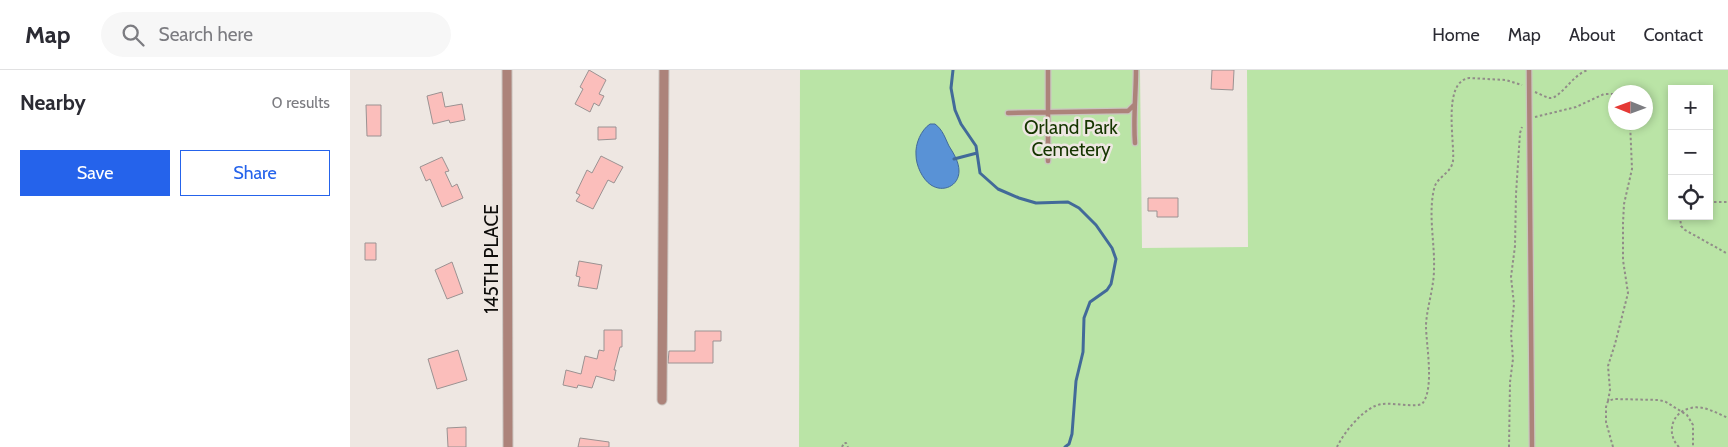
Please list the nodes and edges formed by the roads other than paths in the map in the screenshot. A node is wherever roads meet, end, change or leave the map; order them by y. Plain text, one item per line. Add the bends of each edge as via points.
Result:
1 (506, 70) edge
2 (664, 70) edge
3 (1048, 70) edge
4 (1136, 70) edge
5 (1529, 70) edge
6 (1134, 105) junction
7 (1008, 113) dead end
8 (1048, 113) junction
9 (1135, 143) dead end
10 (1048, 161) dead end
11 (662, 400) dead end
12 (508, 447) edge
13 (1532, 447) edge

1 - 12 street, 145TH PLACE
2 - 11 street
3 - 8 lane
4 - 6 lane
5 - 13 lane
6 - 8 lane via 1122,112
6 - 9 lane
7 - 8 lane
8 - 10 lane

